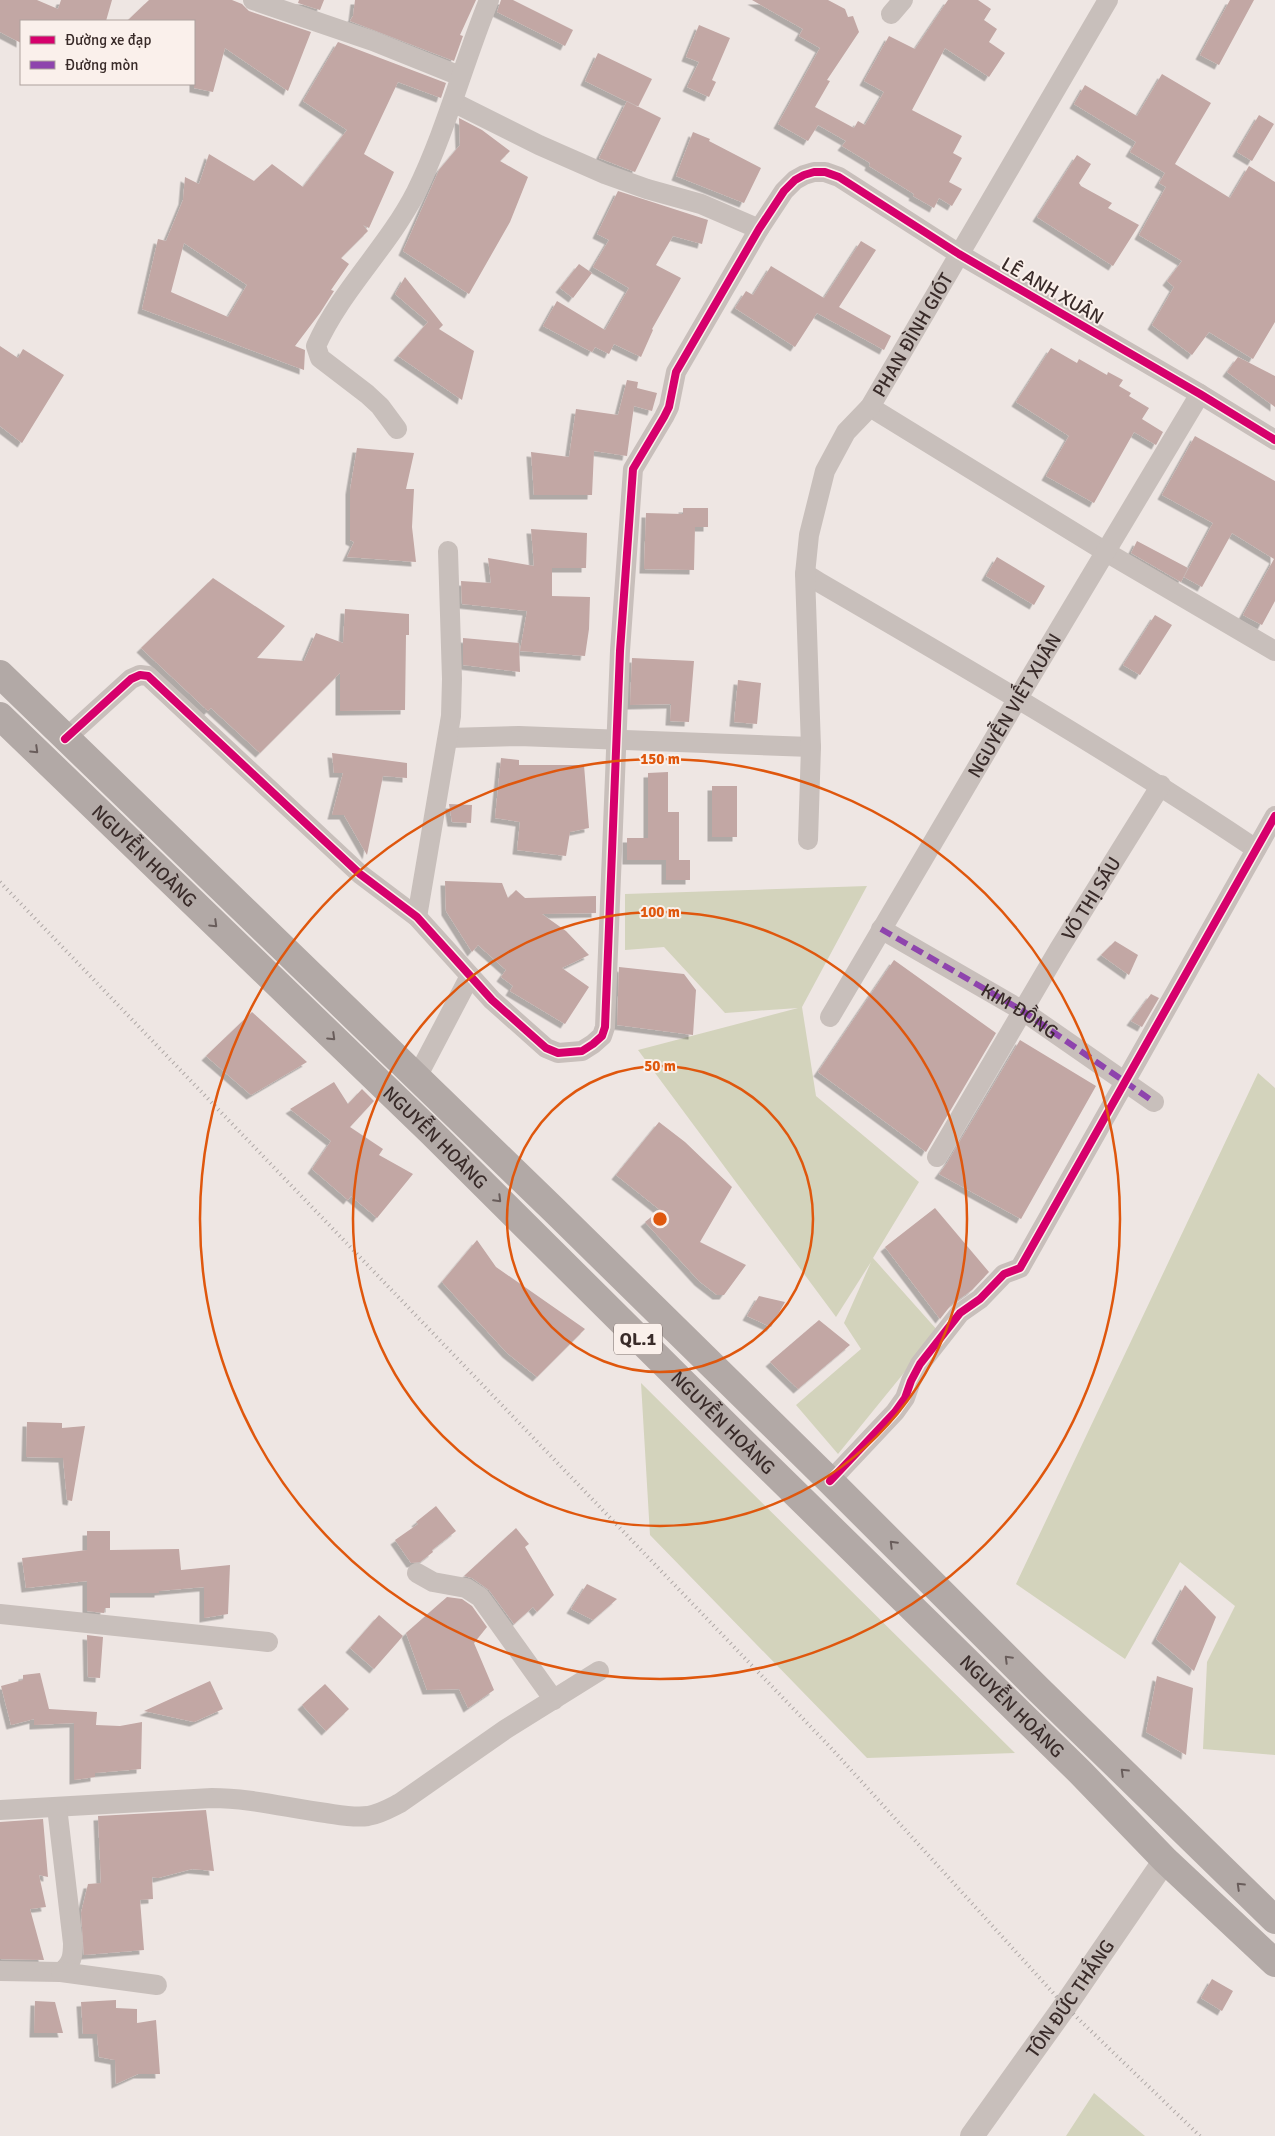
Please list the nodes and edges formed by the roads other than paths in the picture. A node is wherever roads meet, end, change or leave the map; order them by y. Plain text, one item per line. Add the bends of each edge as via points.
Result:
1 (253, 0) edge
2 (489, 0) edge
3 (1108, 0) edge
4 (460, 76) junction
5 (453, 102) junction
6 (759, 229) junction
7 (959, 254) junction
8 (1200, 394) junction
9 (870, 407) junction
10 (397, 430) dead end
11 (1275, 440) edge
12 (448, 551) dead end
13 (1106, 552) junction
14 (805, 574) junction
15 (1275, 651) edge
16 (0, 674) edge
17 (1018, 698) junction
18 (0, 716) edge
19 (64, 738) junction
20 (448, 738) junction
21 (618, 739) junction
22 (812, 748) junction
23 (1161, 786) junction
24 (1275, 816) edge
25 (808, 840) dead end
26 (1256, 849) junction
27 (417, 917) junction
28 (881, 929) junction
29 (470, 976) junction
30 (1023, 1011) junction
31 (830, 1017) dead end
32 (417, 1077) junction
33 (1124, 1081) junction
34 (1154, 1102) dead end
35 (937, 1157) dead end
36 (830, 1481) junction
37 (417, 1573) dead end
38 (0, 1614) edge
39 (268, 1642) dead end
40 (600, 1671) dead end
41 (554, 1700) junction
42 (57, 1807) junction
43 (0, 1810) edge
44 (1165, 1860) junction
45 (1275, 1920) edge
46 (1275, 1963) edge
47 (0, 1971) edge
48 (61, 1972) junction
49 (158, 1985) dead end
50 (972, 2136) edge

1 - 4 street via 373,41
2 - 4 street
3 - 7 street, PHAN ĐÌNH GIÓT
4 - 5 street
5 - 6 street via 605,174 647,190 701,204
5 - 10 street via 416,192 402,217 335,310 316,346 320,358 380,406
6 - 7 street, LÊ ANH XUÂN via 795,180 804,174 825,172 839,177
6 - 21 street via 676,372 669,407 632,469 622,609
7 - 8 street, LÊ ANH XUÂN
7 - 9 street, PHAN ĐÌNH GIÓT
8 - 11 street, LÊ ANH XUÂN
8 - 13 street, NGUYỄN VIẾT XUÂN
9 - 13 street
9 - 14 street, PHAN ĐÌNH GIÓT via 846,432 825,471 809,535
12 - 20 street via 452,679
13 - 15 street
13 - 17 street, NGUYỄN VIẾT XUÂN
14 - 17 street
14 - 22 street, PHAN ĐÌNH GIÓT
16 - 19 highway, NGUYỄN HOÀNG / QL.1
17 - 23 street
17 - 28 street, NGUYỄN VIẾT XUÂN
18 -> 44 highway, NGUYỄN HOÀNG / QL.1 via 437,1139 1080,1772
19 - 27 street via 131,679 148,676 360,874
19 - 32 highway, NGUYỄN HOÀNG / QL.1
20 - 21 street
20 - 27 street
21 - 22 street
21 - 29 street via 605,1027 602,1036 582,1051 558,1053 546,1048
22 - 25 street, PHAN ĐÌNH GIÓT
23 - 26 street
23 - 30 street, VÕ THỊ SÁU
24 - 26 street
26 - 33 street
27 - 29 street
28 - 30 street, KIM ĐỒNG
28 - 31 street, NGUYỄN VIẾT XUÂN
29 - 32 street
30 - 33 street, KIM ĐỒNG
30 - 35 street, VÕ THỊ SÁU
32 - 36 highway, NGUYỄN HOÀNG / QL.1
33 - 34 street, KIM ĐỒNG
33 - 36 street via 1020,1268 1004,1274 980,1300 960,1313 920,1364 895,1412
45 -> 36 highway, NGUYỄN HOÀNG / QL.1 via 1044,1696
37 - 41 street via 433,1582 466,1588 480,1597
38 - 39 street
40 - 41 street
41 - 42 street via 475,1749 400,1803 369,1816 298,1810 236,1798
42 - 43 street
42 - 48 street via 73,1943 69,1967
44 - 46 highway, NGUYỄN HOÀNG / QL.1
44 - 50 street, TÔN ĐỨC THẮNG
47 - 48 street
48 - 49 street

